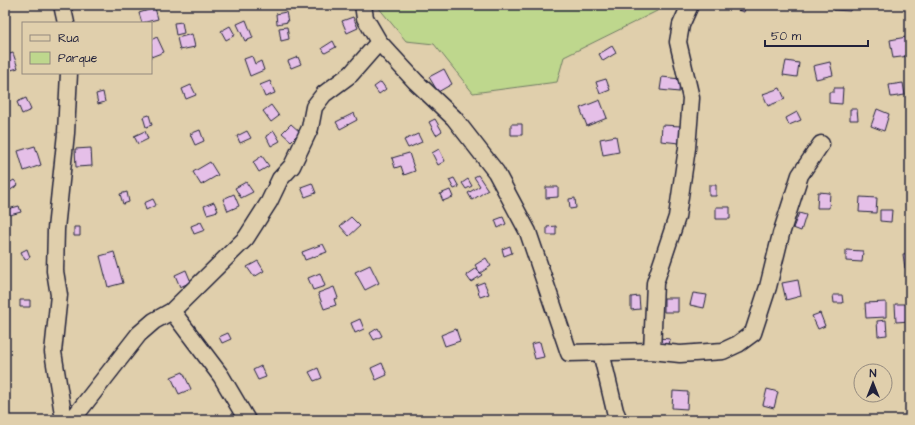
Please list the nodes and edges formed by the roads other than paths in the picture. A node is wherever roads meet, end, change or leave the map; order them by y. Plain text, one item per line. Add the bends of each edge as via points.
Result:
1 (62, 5) edge
2 (363, 5) edge
3 (690, 5) edge
4 (66, 22) edge
5 (379, 42) junction
6 (69, 74) edge
7 (821, 144) dead end
8 (172, 311) junction
9 (652, 351) junction
10 (601, 352) junction
11 (64, 420) edge
12 (72, 420) edge
13 (247, 420) edge
14 (619, 420) edge

1 - 4 street
2 - 5 street via 365,18
3 - 9 street via 678,42 691,98 687,148 677,217 656,283
5 - 8 street via 350,74 324,94 314,107 310,128 292,166 280,180 246,238
5 - 10 street via 454,118 496,172 528,232 569,353
6 - 11 street via 56,229 59,295 53,352
7 - 9 street via 800,175 753,333 723,351 680,354
8 - 12 street via 154,321 139,334
8 - 13 street via 221,376
9 - 10 street
10 - 14 street

